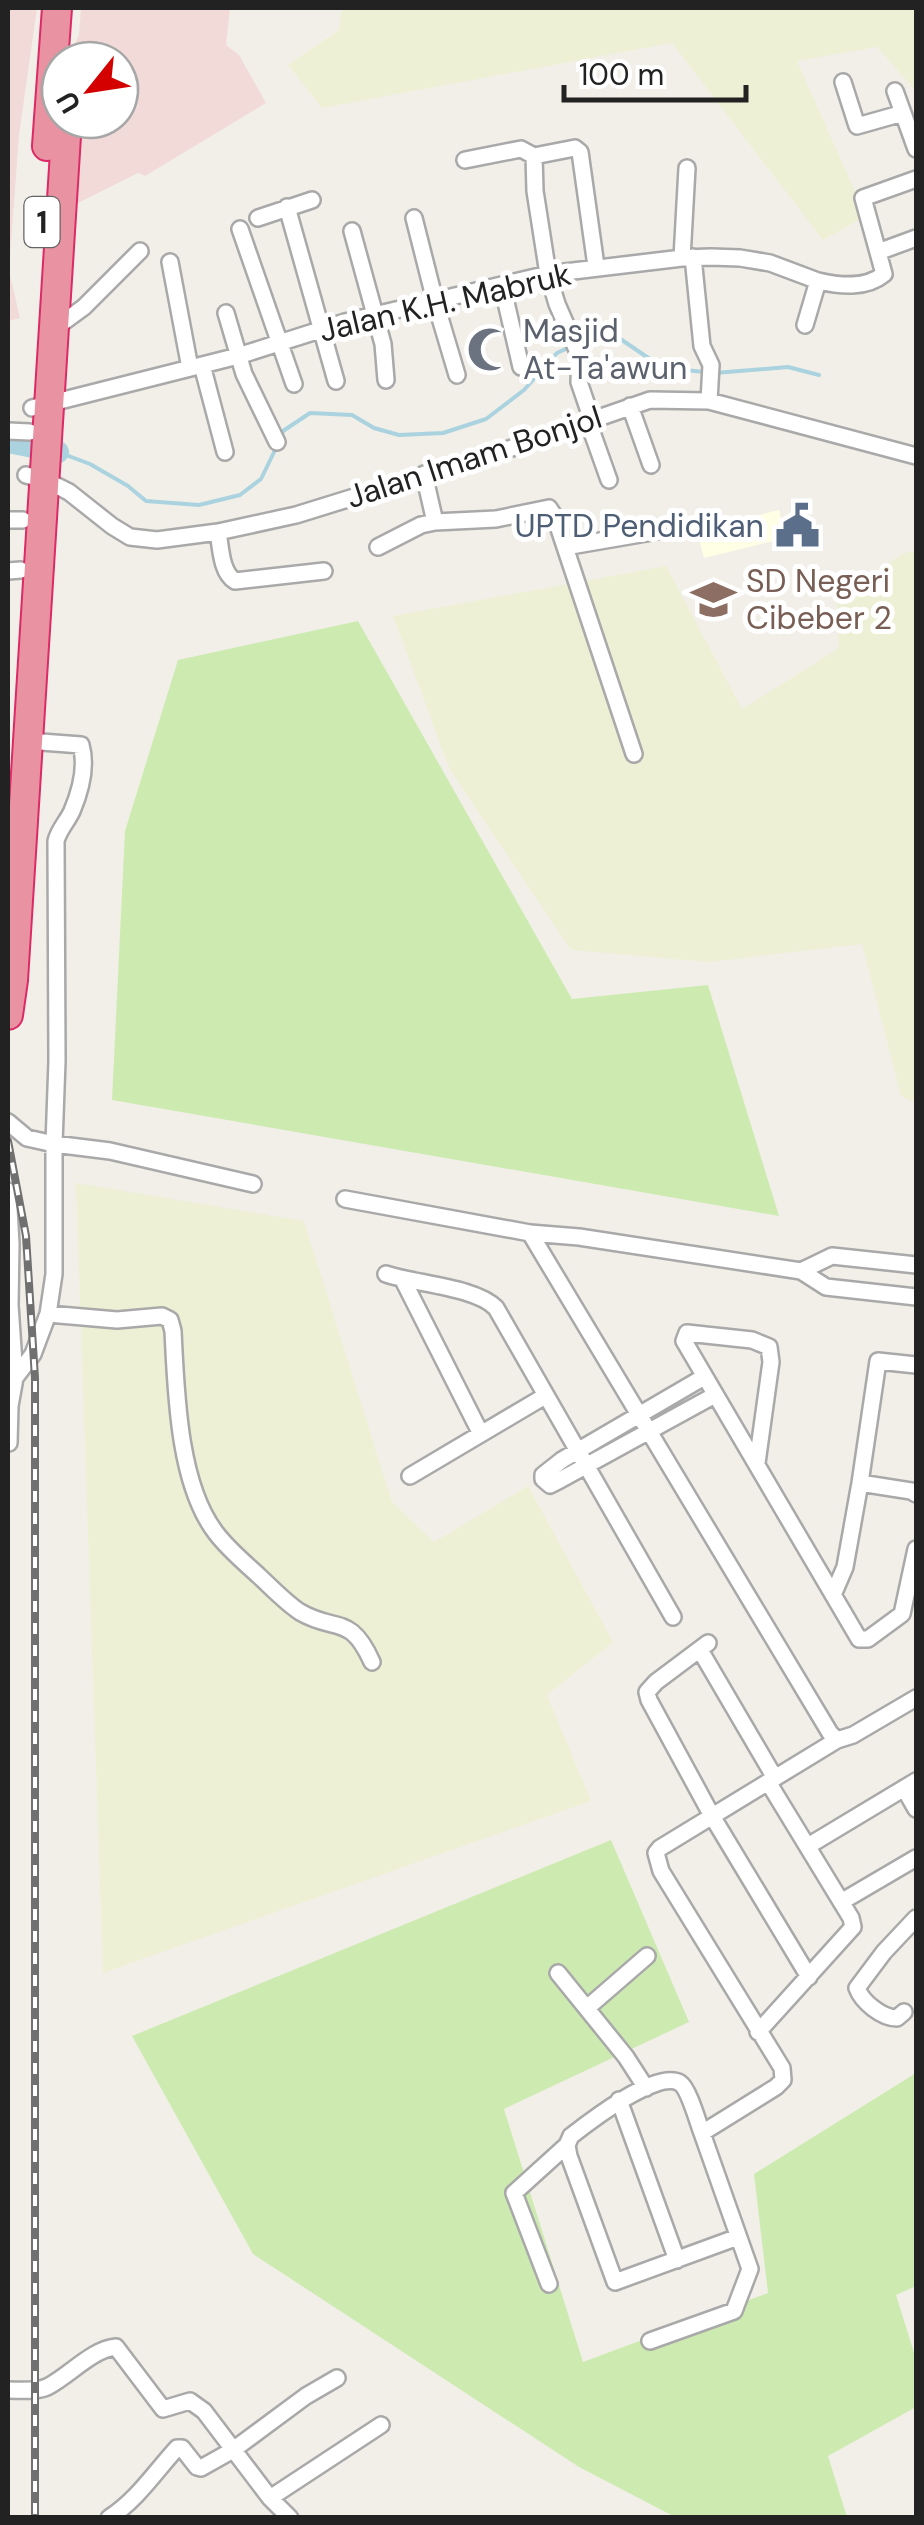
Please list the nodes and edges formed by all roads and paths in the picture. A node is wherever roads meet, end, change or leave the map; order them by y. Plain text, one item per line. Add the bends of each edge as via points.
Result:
1 (57, 8) edge
2 (75, 8) edge
3 (73, 40) edge
4 (843, 82) dead end
5 (895, 90) dead end
6 (903, 113) junction
7 (66, 140) edge
8 (916, 149) edge
9 (534, 156) junction
10 (465, 160) dead end
11 (687, 168) dead end
12 (913, 180) edge
13 (916, 198) edge
14 (312, 200) dead end
15 (286, 207) junction
16 (258, 218) dead end
17 (414, 218) dead end
18 (240, 229) dead end
19 (352, 231) dead end
20 (916, 238) edge
21 (140, 251) dead end
22 (878, 252) junction
23 (687, 258) junction
24 (170, 262) dead end
25 (596, 266) junction
26 (548, 274) junction
27 (818, 281) junction
28 (502, 285) junction
29 (435, 301) junction
30 (226, 313) dead end
31 (374, 315) junction
32 (806, 325) dead end
33 (54, 328) junction
34 (322, 329) junction
35 (281, 343) junction
36 (238, 356) junction
37 (196, 367) junction
38 (521, 367) dead end
39 (457, 375) dead end
40 (386, 380) dead end
41 (336, 381) dead end
42 (294, 384) dead end
43 (709, 401) junction
44 (630, 406) junction
45 (590, 420) junction
46 (34, 442) edge
47 (277, 442) dead end
48 (225, 452) dead end
49 (916, 456) edge
50 (651, 465) dead end
51 (424, 474) junction
52 (609, 480) dead end
53 (16, 520) edge
54 (434, 522) junction
55 (218, 532) junction
56 (658, 532) dead end
57 (378, 547) dead end
58 (565, 547) junction
59 (14, 570) edge
60 (324, 571) dead end
61 (28, 741) junction
62 (634, 754) dead end
63 (8, 789) edge
64 (8, 1016) edge
65 (8, 1126) edge
66 (54, 1144) junction
67 (253, 1184) dead end
68 (8, 1191) edge
69 (346, 1199) dead end
70 (530, 1233) junction
71 (832, 1256) junction
72 (916, 1265) edge
73 (801, 1271) junction
74 (386, 1274) dead end
75 (403, 1280) junction
76 (826, 1288) junction
77 (916, 1297) edge
78 (48, 1314) junction
79 (916, 1365) edge
80 (704, 1377) junction
81 (15, 1378) junction
82 (715, 1395) junction
83 (545, 1396) junction
84 (639, 1414) junction
85 (649, 1432) junction
86 (481, 1434) junction
87 (9, 1442) edge
88 (581, 1459) junction
89 (757, 1463) junction
90 (410, 1476) dead end
91 (860, 1483) junction
92 (915, 1491) edge
93 (916, 1549) edge
94 (834, 1594) junction
95 (673, 1617) dead end
96 (372, 1662) dead end
97 (916, 1698) edge
98 (837, 1740) junction
99 (771, 1780) junction
100 (910, 1785) edge
101 (916, 1808) edge
102 (712, 1816) junction
103 (808, 1846) junction
104 (916, 1858) edge
105 (841, 1902) junction
106 (916, 1918) edge
107 (647, 1956) dead end
108 (558, 1973) dead end
109 (809, 1977) junction
110 (587, 2008) junction
111 (904, 2012) dead end
112 (758, 2032) junction
113 (646, 2088) junction
114 (619, 2100) junction
115 (702, 2133) junction
116 (568, 2145) junction
117 (738, 2238) junction
118 (676, 2260) junction
119 (549, 2284) dead end
120 (650, 2341) dead end
121 (337, 2378) dead end
122 (8, 2390) edge
123 (381, 2425) dead end
124 (233, 2450) junction
125 (270, 2498) junction
126 (109, 2518) edge
127 (290, 2518) edge

1 - 46 highway, 1
2 - 3 highway
4 - 6 street via 857,126
5 - 6 street
6 - 8 street
7 - 33 highway, 1
9 - 10 street via 521,149
9 - 25 street via 568,148 580,152
9 - 26 street
11 - 23 street
12 - 13 street
12 - 22 street via 863,198
14 - 15 street
15 - 16 street
15 - 34 street
17 - 29 street
18 - 35 street
19 - 31 street
20 - 22 street
21 - 33 street via 84,308
22 - 27 street, Jalan K.H. Mabruk via 884,274 877,280
23 - 25 street, Jalan K.H. Mabruk
23 - 27 street, Jalan K.H. Mabruk via 740,258
23 - 43 street via 711,370
24 - 37 street
25 - 26 street, Jalan K.H. Mabruk
26 - 28 street, Jalan K.H. Mabruk
26 - 45 street via 580,357
27 - 32 street
28 - 29 street, Jalan K.H. Mabruk
28 - 38 street
29 - 31 street, Jalan K.H. Mabruk
29 - 39 street
30 - 36 street
31 - 34 street, Jalan K.H. Mabruk
31 - 40 street
33 - 46 highway, 1
34 - 35 street, Jalan K.H. Mabruk
34 - 41 street
35 - 36 street, Jalan K.H. Mabruk
35 - 42 street
36 - 37 street, Jalan K.H. Mabruk
36 - 47 street
37 - 46 street, Jalan K.H. Mabruk
37 - 48 street
43 - 44 street, Jalan Imam Bonjol via 666,398
43 - 49 street, Jalan Imam Bonjol
44 - 45 street, Jalan Imam Bonjol
44 - 50 street
45 - 51 street, Jalan Imam Bonjol
45 - 52 street
46 - 53 highway, 1
46 - 55 street, Jalan Imam Bonjol via 69,492 130,536 157,540
46 - 61 highway, 1
51 - 54 street
51 - 55 street, Jalan Imam Bonjol
53 - 59 highway, 1
54 - 57 street
54 - 58 street via 549,508
55 - 60 street via 224,566 235,581
56 - 58 street
58 - 62 street
59 - 63 highway, 1
61 - 64 highway, 1
61 - 66 street via 81,745 84,754 81,782 56,841
65 - 66 street
66 - 67 street
66 - 78 street
68 - 81 street
69 - 70 street
70 - 73 street
70 - 84 street
71 - 72 street
71 - 73 street
71 - 76 street
73 - 76 street
74 - 75 street
75 - 83 street via 489,1301
75 - 86 street
76 - 77 street
78 - 81 street
78 - 96 street via 170,1320 180,1431 214,1531 302,1612 351,1630
79 - 91 street via 878,1361
80 - 82 street
80 - 84 street
80 - 89 street via 684,1341 687,1332 769,1346
81 - 87 street
82 - 85 street
82 - 89 street
83 - 86 street
83 - 88 street
84 - 85 street
84 - 88 street
85 - 88 street
85 - 98 street
86 - 90 street
88 - 95 street
89 - 94 street
91 - 92 street
91 - 94 street
93 - 94 street via 902,1614 868,1639 859,1639
97 - 98 street
98 - 99 street
99 - 102 street
99 - 102 street via 704,1647 647,1692
99 - 103 street
100 - 101 street
100 - 103 street
102 - 109 street
102 - 112 street via 660,1848 657,1860
103 - 105 street
104 - 105 street
105 - 109 street via 853,1927
106 - 111 street via 857,1988 887,2017
107 - 110 street
108 - 110 street
109 - 112 street
110 - 113 street
112 - 115 street via 783,2080
113 - 114 street
113 - 115 street via 679,2082
114 - 116 street
114 - 118 street
115 - 117 street
116 - 118 street via 615,2282
116 - 119 street via 514,2193
117 - 118 street
117 - 120 street via 750,2270 734,2311
121 - 124 street
122 - 124 street via 45,2388 113,2346 163,2409 197,2404
123 - 125 street
124 - 125 street
124 - 126 street via 199,2468 177,2448
125 - 127 street

